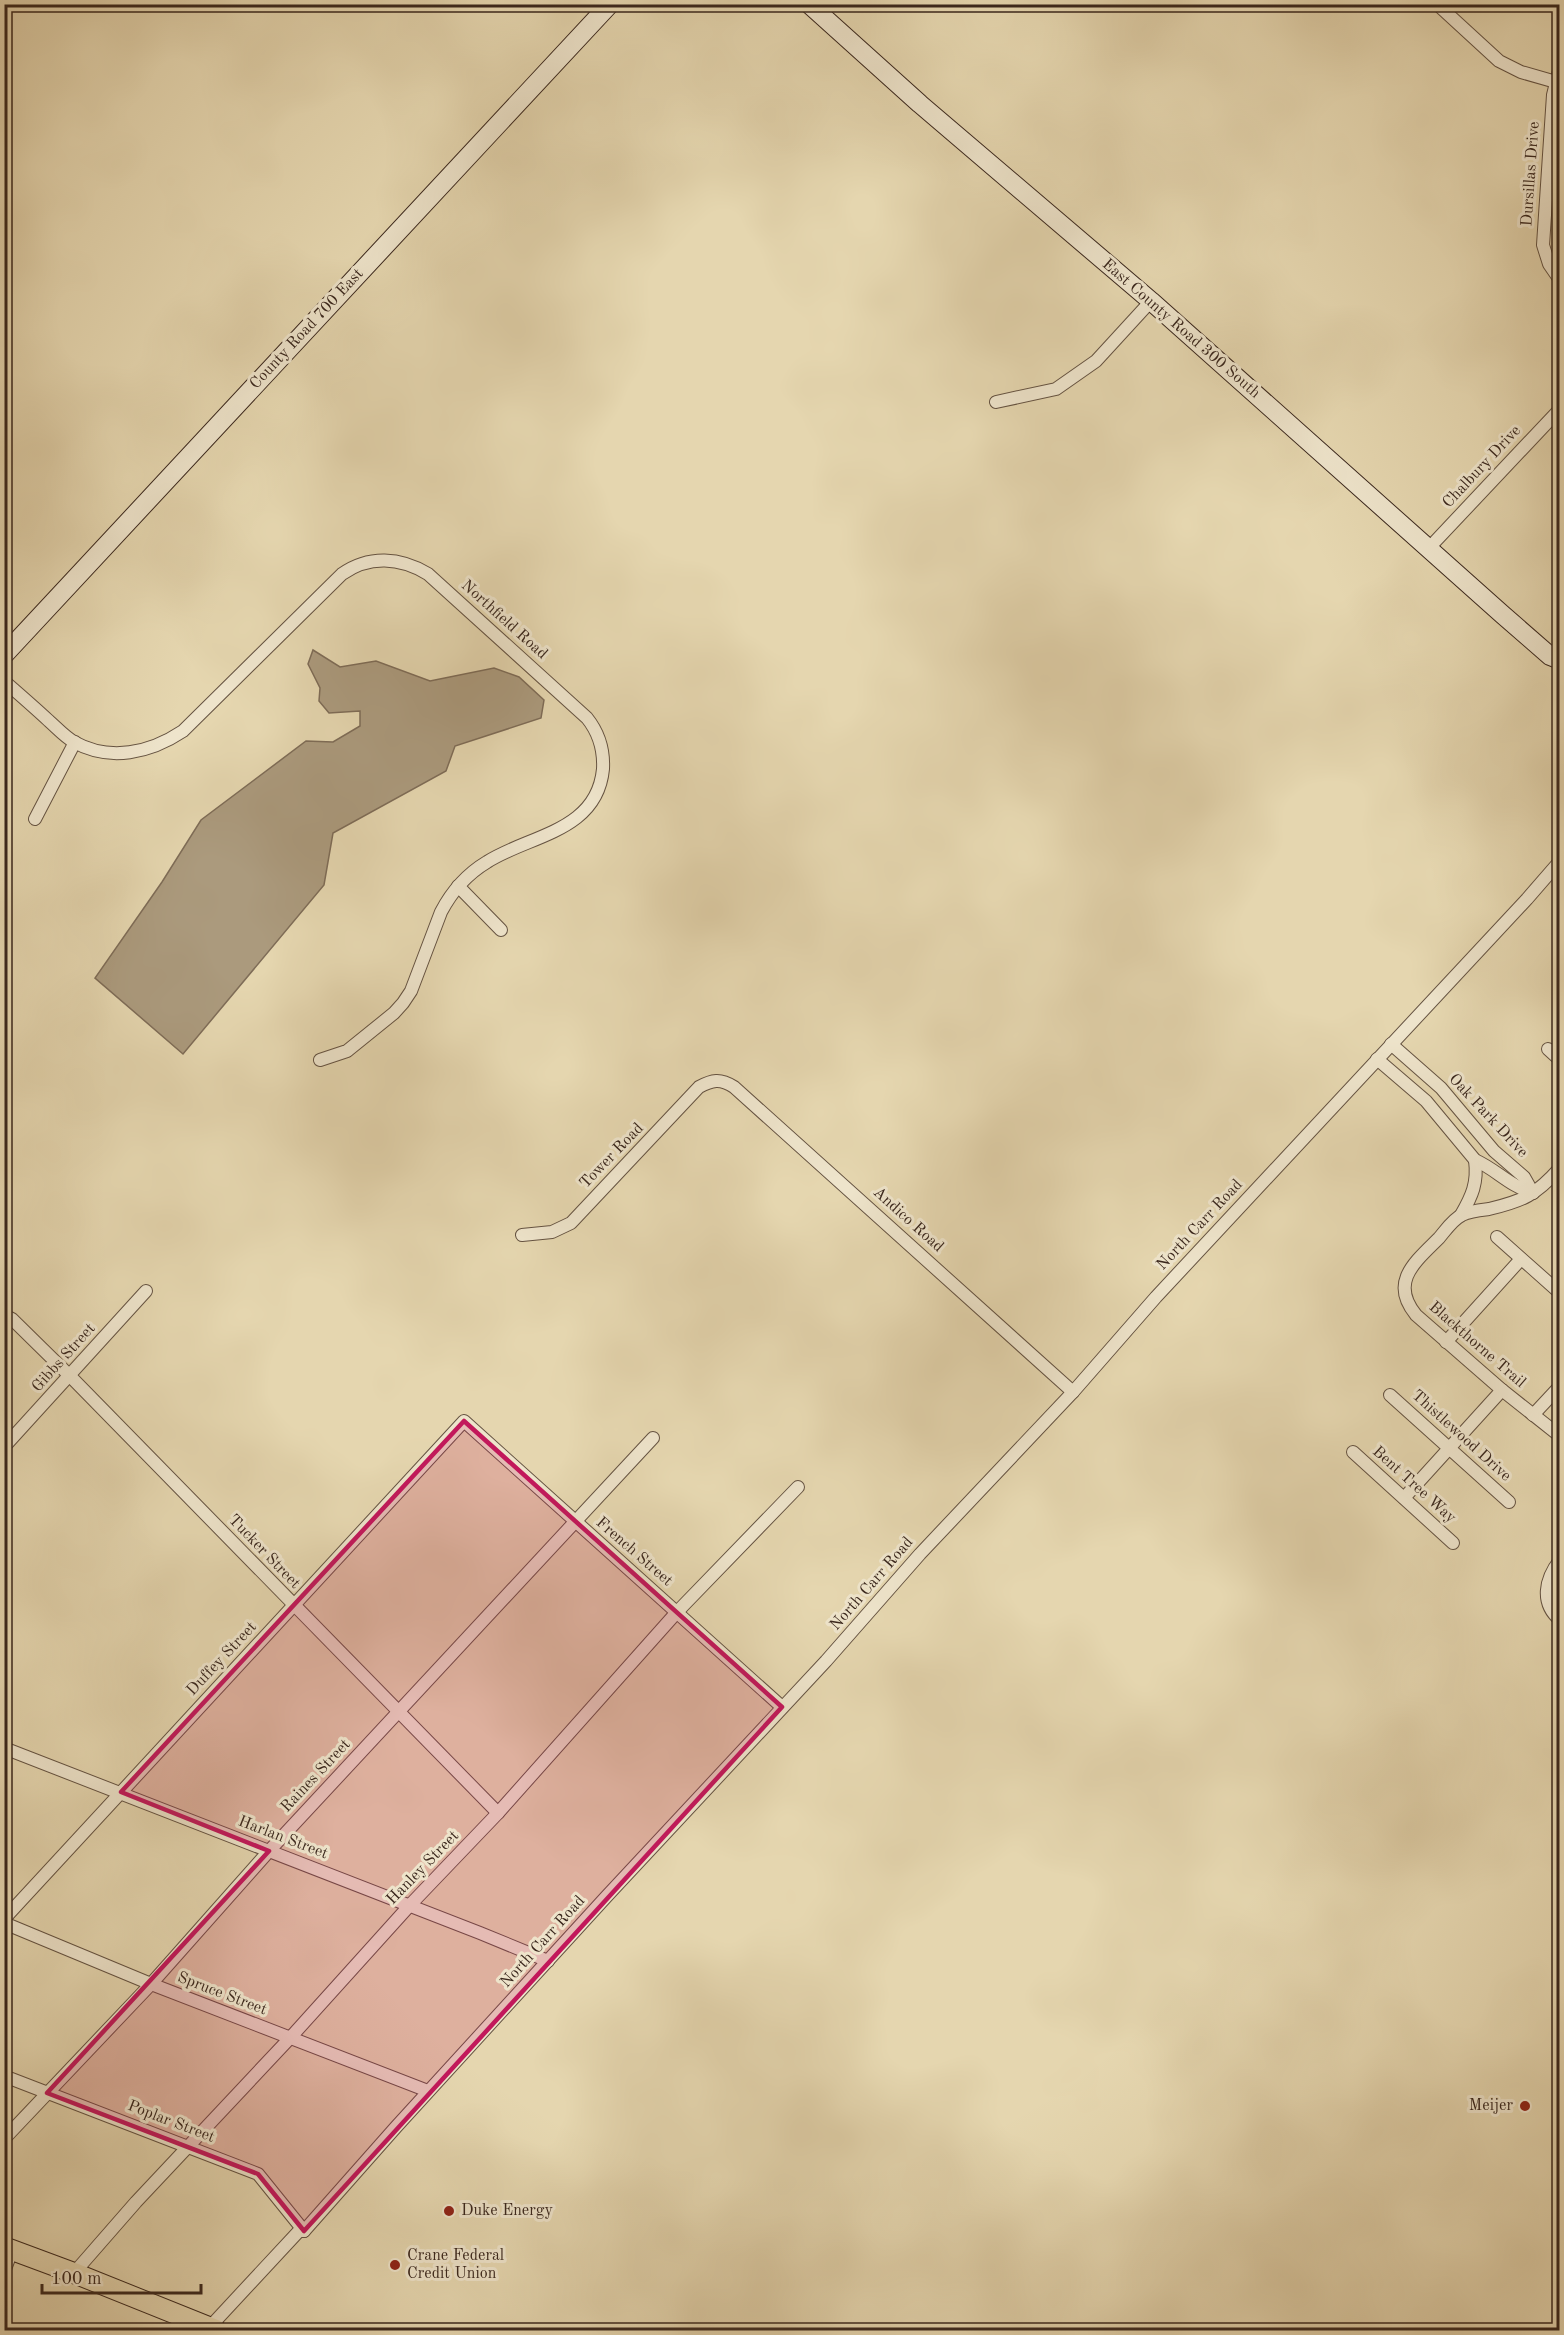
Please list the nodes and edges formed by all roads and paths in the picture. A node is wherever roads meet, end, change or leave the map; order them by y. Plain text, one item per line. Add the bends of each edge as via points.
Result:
1 (610, 4) edge
2 (809, 4) edge
3 (1437, 4) edge
4 (1560, 67) edge
5 (1556, 82) junction
6 (1560, 280) edge
7 (1151, 301) junction
8 (996, 402) dead end
9 (1560, 409) edge
10 (1429, 548) junction
11 (4, 655) edge
12 (1555, 658) edge
13 (1560, 674) edge
14 (4, 681) edge
15 (75, 742) junction
16 (35, 819) dead end
17 (1560, 861) edge
18 (458, 886) junction
19 (501, 930) dead end
20 (1391, 1044) junction
21 (1548, 1049) dead end
22 (1377, 1059) junction
23 (320, 1060) dead end
24 (1560, 1060) edge
25 (715, 1080) joint
26 (1475, 1160) junction
27 (1560, 1168) edge
28 (1533, 1193) junction
29 (1461, 1215) junction
30 (522, 1235) dead end
31 (1497, 1237) dead end
32 (1521, 1259) junction
33 (146, 1292) dead end
34 (1560, 1293) edge
35 (4, 1315) edge
36 (1446, 1342) junction
37 (70, 1376) junction
38 (1560, 1386) edge
39 (1502, 1390) junction
40 (1073, 1392) junction
41 (1390, 1395) dead end
42 (1533, 1415) junction
43 (464, 1421) joint
44 (1560, 1436) edge
45 (653, 1438) dead end
46 (4, 1447) edge
47 (1449, 1448) junction
48 (1353, 1452) dead end
49 (798, 1488) dead end
50 (1404, 1498) junction
51 (1509, 1502) dead end
52 (574, 1521) junction
53 (1453, 1542) dead end
54 (1560, 1560) edge
55 (294, 1606) junction
56 (677, 1612) junction
57 (1560, 1620) edge
58 (782, 1707) junction
59 (398, 1712) junction
60 (4, 1748) edge
61 (121, 1792) junction
62 (498, 1813) junction
63 (269, 1851) junction
64 (410, 1905) junction
65 (4, 1921) edge
66 (548, 1961) junction
67 (151, 1984) junction
68 (290, 2038) junction
69 (4, 2076) edge
70 (428, 2091) junction
71 (47, 2093) junction
72 (4, 2139) edge
73 (190, 2147) junction
74 (304, 2231) junction
75 (8, 2248) edge
76 (4, 2272) edge
77 (75, 2273) junction
78 (210, 2330) edge

1 - 11 street, County Road 700 East
2 - 7 street, East County Road 300 South
3 - 5 street via 1499,61
4 - 5 street, Dursillas Drive
5 - 6 street, Dursillas Drive via 1543,245
7 - 8 street via 1096,361 1056,389
7 - 10 street, East County Road 300 South
9 - 10 street, Chalbury Drive
10 - 12 street, East County Road 300 South
12 - 13 street, East County Road 300 South via 1554,668
14 - 15 street, Northfield Road
15 - 16 street
15 - 18 street, Northfield Road via 98,751 126,753 170,740 342,574 370,562 392,560 411,565 428,574 578,709 593,725 603,752 602,778 584,812 554,832 489,860
17 - 20 street, North Carr Road
18 - 19 street
18 - 23 street, Northfield Road via 441,912 403,1004 347,1051
20 - 22 street, North Carr Road
20 - 28 street, Oak Park Drive via 1441,1088 1494,1151 1524,1177
21 - 24 street
22 - 26 street, Oak Park Drive via 1426,1101
22 - 40 street, North Carr Road via 1156,1296
25 - 30 street, Tower Road via 699,1088 571,1223 552,1232
25 - 40 street, Andico Road via 734,1087
26 - 28 street, Oak Park Drive via 1516,1188
26 - 29 street via 1476,1184
27 - 28 street
28 - 29 street via 1518,1202
29 - 36 street, Blackthorne Trail via 1413,1265 1406,1278 1409,1306
31 - 32 street
32 - 34 street
32 - 36 street
33 - 37 street, Gibbs Street
35 - 37 street, Tucker Street
36 - 39 street, Blackthorne Trail
37 - 46 street, Gibbs Street
37 - 55 street, Tucker Street
38 - 42 street
39 - 42 street, Blackthorne Trail
39 - 47 street
40 - 58 street, North Carr Road
41 - 47 street, Thistlewood Drive
42 - 44 street, Blackthorne Trail
43 - 52 street, French Street
43 - 55 street, Duffey Street
45 - 52 street, Raines Street
47 - 50 street
47 - 51 street, Thistlewood Drive
48 - 50 street, Bent Tree Way
49 - 56 street, Hanley Street
50 - 53 street, Bent Tree Way
52 - 56 street, French Street
52 - 59 street, Raines Street
54 - 57 street via 1547,1583 1546,1597 1551,1613
55 - 59 street, Tucker Street
55 - 61 street, Duffey Street
56 - 58 street, French Street
56 - 62 street, Hanley Street
58 - 66 street, North Carr Road
59 - 62 street, Tucker Street
59 - 63 street, Raines Street
60 - 61 street, Harlan Street
61 - 63 street, Harlan Street
61 - 65 street, Duffey Street
62 - 64 street, Hanley Street
63 - 64 street, Harlan Street
63 - 67 street, Raines Street
64 - 66 street, Harlan Street
64 - 68 street, Hanley Street
65 - 67 street, Spruce Street
66 - 70 street, North Carr Road
67 - 68 street, Spruce Street
67 - 71 street, Raines Street
68 - 70 street, Spruce Street
68 - 73 street, Hanley Street
69 - 71 street, Poplar Street
70 - 74 street, North Carr Road
71 - 72 street, Raines Street
71 - 73 street, Poplar Street
73 - 74 street, Poplar Street via 258,2174
73 - 77 street, Hanley Street via 128,2210
74 - 78 street, North Carr Road via 299,2231
75 - 76 street
75 - 77 main road
77 - 78 main road

